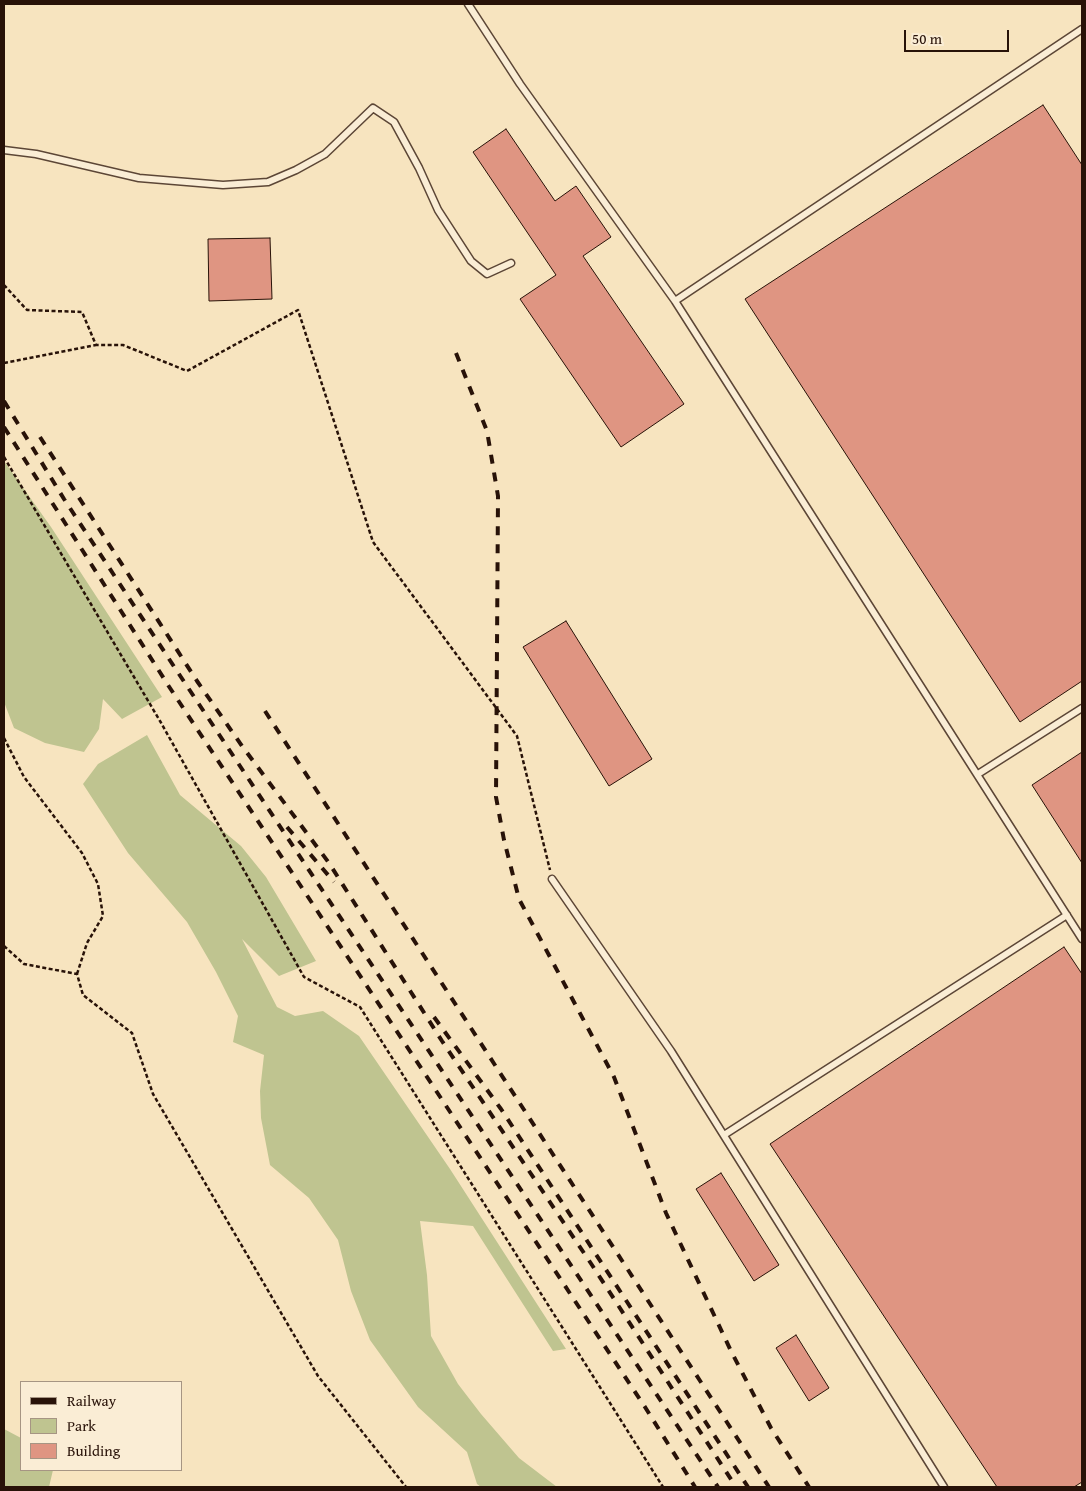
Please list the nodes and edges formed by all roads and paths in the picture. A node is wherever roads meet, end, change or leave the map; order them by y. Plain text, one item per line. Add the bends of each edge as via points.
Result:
1 (468, 4) edge
2 (1082, 29) edge
3 (4, 150) edge
4 (511, 263) dead end
5 (4, 285) edge
6 (675, 301) junction
7 (96, 345) junction
8 (4, 363) edge
9 (4, 457) edge
10 (1082, 708) edge
11 (4, 738) edge
12 (978, 774) junction
13 (552, 879) joint
14 (1068, 915) junction
15 (1082, 939) edge
16 (4, 946) edge
17 (77, 974) junction
18 (724, 1135) junction
19 (406, 1487) edge
20 (663, 1487) edge
21 (944, 1487) edge

1 - 6 lane via 520,84
2 - 6 lane
3 - 4 lane via 36,154 139,178 223,185 268,182 325,154 373,108 394,122 438,210 471,261 487,274
5 - 7 path via 27,310 82,312
6 - 12 lane
7 - 8 path
7 - 13 path via 123,345 187,371 298,310 373,542 517,736
9 - 20 path via 160,721 304,977 360,1007
10 - 12 lane
11 - 17 path via 24,777 82,853 98,884 103,916 87,943
12 - 14 lane
13 - 18 lane via 671,1051
14 - 15 lane
14 - 18 lane
16 - 17 path via 24,964
17 - 19 path via 83,994 132,1033 153,1094 318,1376
18 - 21 lane

